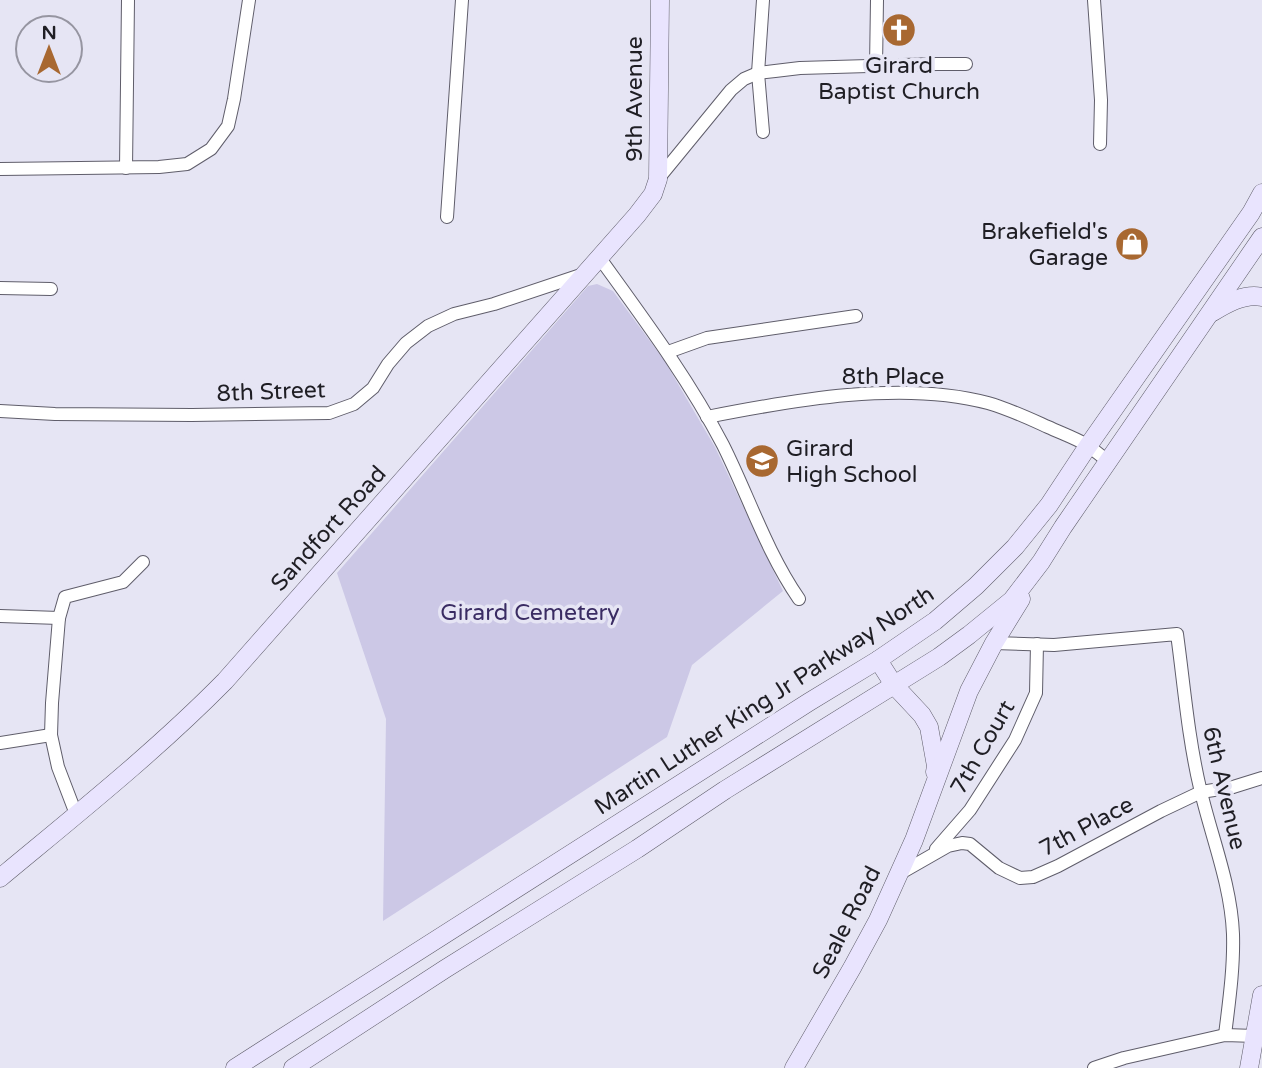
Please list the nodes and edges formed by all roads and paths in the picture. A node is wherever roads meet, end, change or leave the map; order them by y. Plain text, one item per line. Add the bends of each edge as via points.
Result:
1 (128, 0) edge
2 (249, 0) edge
3 (463, 0) edge
4 (660, 0) edge
5 (763, 0) edge
6 (877, 0) edge
7 (1094, 0) edge
8 (966, 64) dead end
9 (876, 67) junction
10 (758, 73) junction
11 (763, 132) dead end
12 (1100, 144) dead end
13 (126, 168) junction
14 (0, 169) edge
15 (658, 178) junction
16 (1262, 193) edge
17 (1256, 208) edge
18 (447, 217) dead end
19 (1262, 237) edge
20 (599, 257) junction
21 (584, 274) junction
22 (0, 288) edge
23 (51, 289) dead end
24 (1262, 297) edge
25 (1181, 313) junction
26 (856, 316) dead end
27 (1205, 320) junction
28 (668, 352) junction
29 (0, 411) edge
30 (707, 417) junction
31 (1088, 446) junction
32 (1108, 461) junction
33 (143, 562) dead end
34 (1041, 562) junction
35 (799, 599) dead end
36 (0, 616) edge
37 (59, 618) junction
38 (994, 643) junction
39 (1037, 644) junction
40 (878, 660) junction
41 (894, 684) junction
42 (51, 735) junction
43 (0, 743) edge
44 (1262, 778) edge
45 (1201, 792) junction
46 (932, 793) junction
47 (76, 814) junction
48 (928, 858) junction
49 (899, 874) junction
50 (0, 878) edge
51 (1262, 995) edge
52 (1225, 1035) junction
53 (1255, 1036) junction
54 (235, 1068) edge
55 (293, 1068) edge
56 (793, 1068) edge
57 (1094, 1068) edge
58 (1249, 1068) edge

1 - 13 street
2 - 13 street via 228,126 212,149 187,164
3 - 18 street
4 - 15 main road, 9th Avenue
5 - 10 street
6 - 9 street
7 - 12 street
8 - 9 street
9 - 10 street
10 - 11 street
10 - 15 street, 9th Avenue via 731,90
13 - 14 street
15 - 20 main road, Sandfort Road via 653,194
16 - 17 main road, Martin Luther King Jr Parkway North
17 - 25 main road, Martin Luther King Jr Parkway North
19 - 27 main road
20 - 21 main road, Sandfort Road
20 - 28 street
21 - 29 street, 8th Street via 428,326 388,363 373,388 354,404 329,413
21 - 47 main road, Sandfort Road via 225,681
22 - 23 street
24 - 27 main road via 1231,301
25 - 27 main road
25 - 31 main road, Martin Luther King Jr Parkway North
26 - 28 street via 707,338
27 - 32 main road
28 - 30 street
30 - 31 street, 8th Place via 809,399 933,394 1013,411
30 - 35 street via 773,558
31 - 32 street, 8th Place
31 - 40 main road, Martin Luther King Jr Parkway North via 1049,505 996,567 935,621
32 - 34 main road
33 - 37 street via 123,582 65,597
34 - 38 main road, Seale Road
34 - 41 main road via 1012,600 939,657
36 - 37 street
37 - 42 street
38 - 39 street
38 - 46 main road, Seale Road via 969,691
39 - 45 street, 6th Avenue via 1178,634
39 - 48 street, 7th Court via 1036,693 1015,740 970,810
40 - 41 main road, Seale Road
40 - 54 main road, Martin Luther King Jr Parkway North
41 - 46 main road, Seale Road via 929,727 936,766
41 - 55 main road
42 - 43 street
42 - 47 street
44 - 45 street, 7th Place
45 - 48 street, 7th Place via 1033,877 1020,878 999,868 970,844 948,846
45 - 52 street, 6th Avenue via 1233,932
46 - 49 main road, Seale Road
47 - 50 main road, Sandfort Road
48 - 49 street, 7th Place
49 - 56 main road, Seale Road via 852,968
51 - 53 main road
52 - 53 street
52 - 57 street
53 - 58 main road

